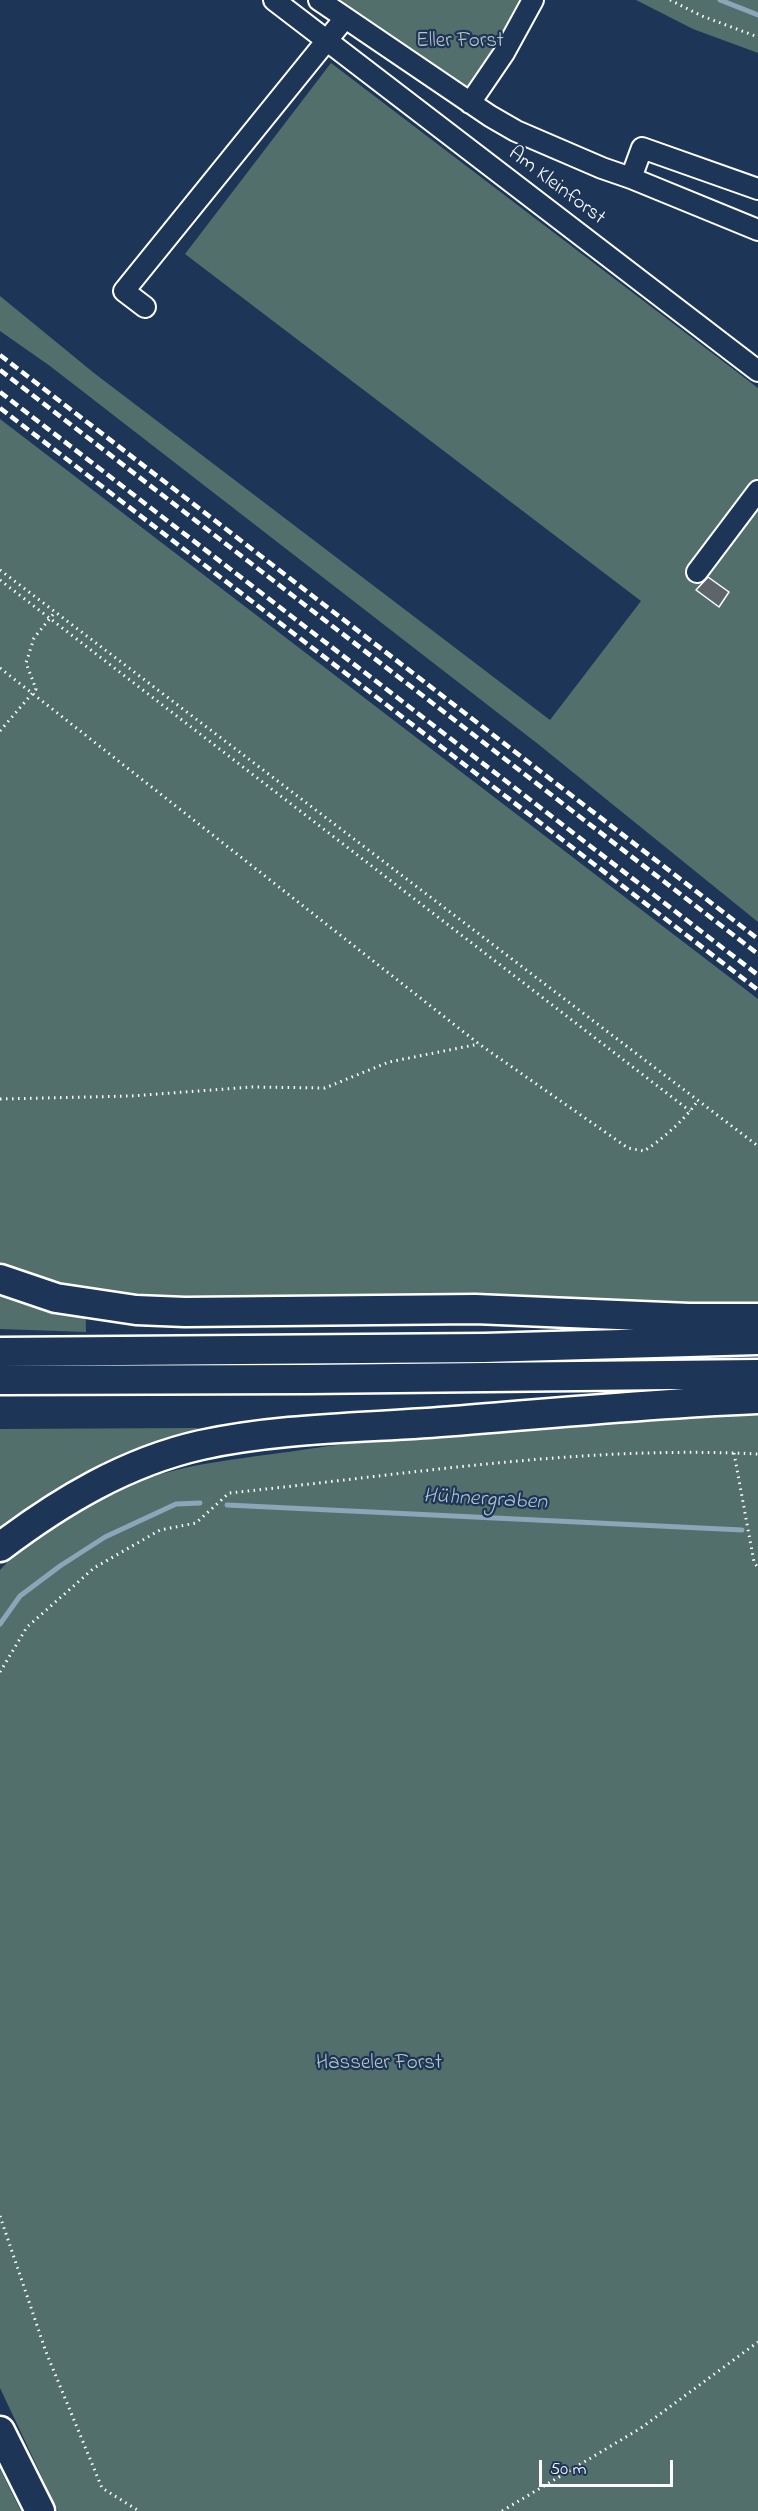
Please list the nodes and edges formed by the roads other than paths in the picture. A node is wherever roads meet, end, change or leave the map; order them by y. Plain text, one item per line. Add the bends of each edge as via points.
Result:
1 (274, 0) edge
2 (319, 0) edge
3 (533, 0) edge
4 (345, 18) junction
5 (326, 41) junction
6 (470, 103) junction
7 (631, 178) junction
8 (758, 189) edge
9 (758, 230) edge
10 (145, 307) dead end
11 (758, 371) edge
12 (758, 491) edge
13 (697, 572) dead end
14 (0, 1280) edge
15 (758, 1318) edge
16 (758, 1341) edge
17 (0, 1352) edge
18 (758, 1374) edge
19 (0, 1380) edge
20 (758, 1399) edge
21 (0, 1547) edge
22 (0, 2431) edge
23 (40, 2511) edge

1 - 5 street, Am Kleinforst
2 - 4 street, Am Kleinforst
3 - 6 street
4 - 5 street
4 - 6 street, Am Kleinforst
5 - 10 street via 124,291
5 - 11 street, Am Kleinforst
6 - 7 street, Am Kleinforst via 516,131
7 - 8 street via 642,148
7 - 9 street, Am Kleinforst
12 - 13 street
14 - 15 highway via 56,1298 136,1310 475,1310
16 - 17 highway via 484,1348
18 - 19 highway
20 - 21 highway via 313,1431 200,1446 152,1460 90,1486
22 - 23 highway

